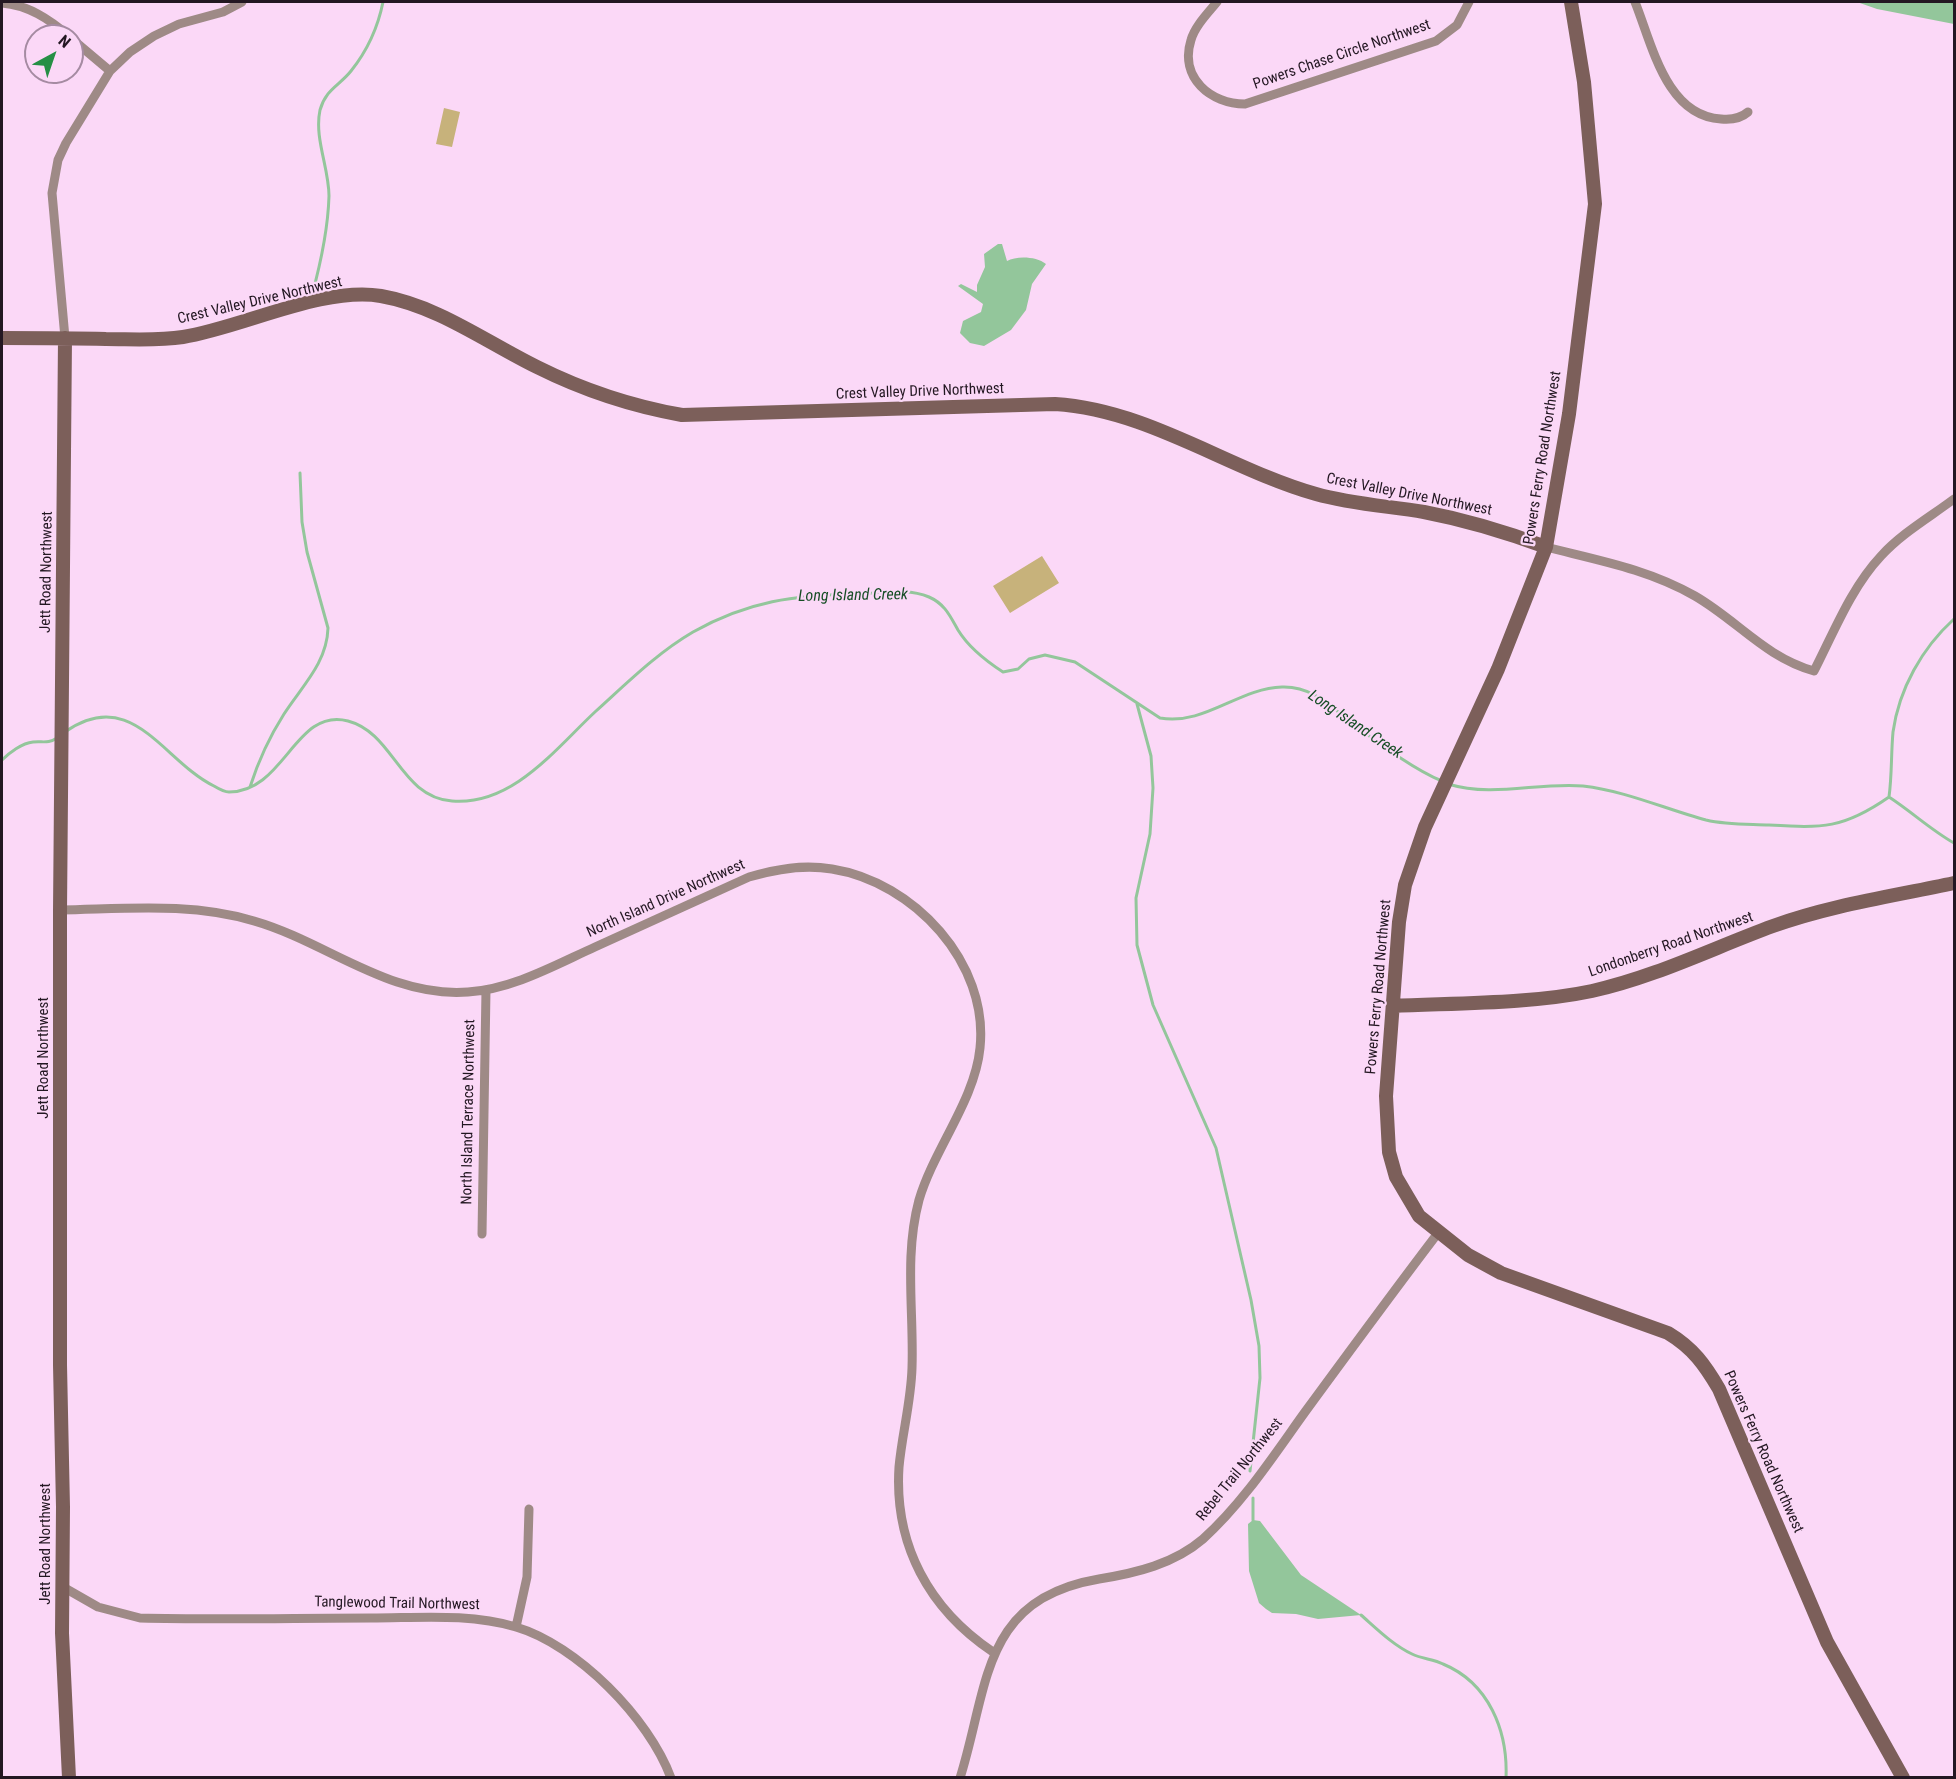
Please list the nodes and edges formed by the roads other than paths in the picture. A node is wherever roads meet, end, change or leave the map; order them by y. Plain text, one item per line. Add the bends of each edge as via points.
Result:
1 (242, 2) edge
2 (1217, 2) edge
3 (1469, 2) edge
4 (1571, 2) edge
5 (1635, 2) edge
6 (2, 3) edge
7 (55, 24) edge
8 (84, 49) edge
9 (110, 71) junction
10 (1748, 112) dead end
11 (2, 338) edge
12 (65, 338) junction
13 (1954, 499) edge
14 (1546, 547) junction
15 (1954, 883) edge
16 (60, 910) junction
17 (486, 990) junction
18 (1392, 1006) junction
19 (1438, 1233) junction
20 (482, 1234) dead end
21 (529, 1509) dead end
22 (63, 1587) junction
23 (516, 1627) junction
24 (993, 1652) junction
25 (69, 1778) edge
26 (671, 1778) edge
27 (960, 1778) edge
28 (1903, 1778) edge

1 - 9 street via 154,36
2 - 3 street, Powers Chase Circle Northwest via 1191,39 1189,65 1202,90 1229,104 1245,104 1436,41 1457,25
4 - 14 street, Powers Ferry Road Northwest via 1584,82 1595,204 1569,414
5 - 10 street via 1676,96 1701,115 1717,119 1738,118
6 - 7 street via 30,10
8 - 9 street
9 - 12 street via 66,143 54,178 52,208
11 - 12 street, Crest Valley Drive Northwest
12 - 14 street, Crest Valley Drive Northwest via 181,338 305,304 352,295 380,296 437,313 564,380 610,399 650,409 682,415 1083,406 1143,423 1314,493 1458,519
12 - 16 street, Jett Road Northwest
13 - 14 street, Crest Valley Drive Northwest via 1880,557 1847,603 1814,671 1775,656 1715,609 1673,584 1633,568
14 - 18 street, Powers Ferry Road Northwest via 1502,659 1414,856 1399,922
15 - 18 street, Londonberry Road Northwest via 1815,913 1592,991
16 - 17 street, North Island Drive Northwest via 170,908 224,914 282,930 404,985 444,992
16 - 22 street, Jett Road Northwest
17 - 20 street, North Island Terrace Northwest
17 - 24 street, North Island Drive Northwest via 528,977 749,877 792,867 834,869 873,882 916,909 951,944 976,995 980,1049 967,1092 928,1173 913,1224 909,1267 912,1372 898,1498 908,1546 927,1588 958,1626
18 - 19 street, Powers Ferry Road Northwest via 1386,1096 1389,1152 1406,1198
19 - 24 street, Rebel Trail Northwest via 1262,1472 1204,1538 1170,1561 1055,1592 1020,1616
19 - 28 street, Powers Ferry Road Northwest via 1501,1273 1668,1333 1688,1345 1702,1360 1719,1389 1827,1642
21 - 23 street via 527,1578
22 - 23 street, Tanglewood Trail Northwest via 98,1607 140,1618 457,1617
22 - 25 street, Jett Road Northwest
23 - 26 street, Tanglewood Trail Northwest via 566,1650 601,1679 650,1738
24 - 27 street, Rebel Trail Northwest

